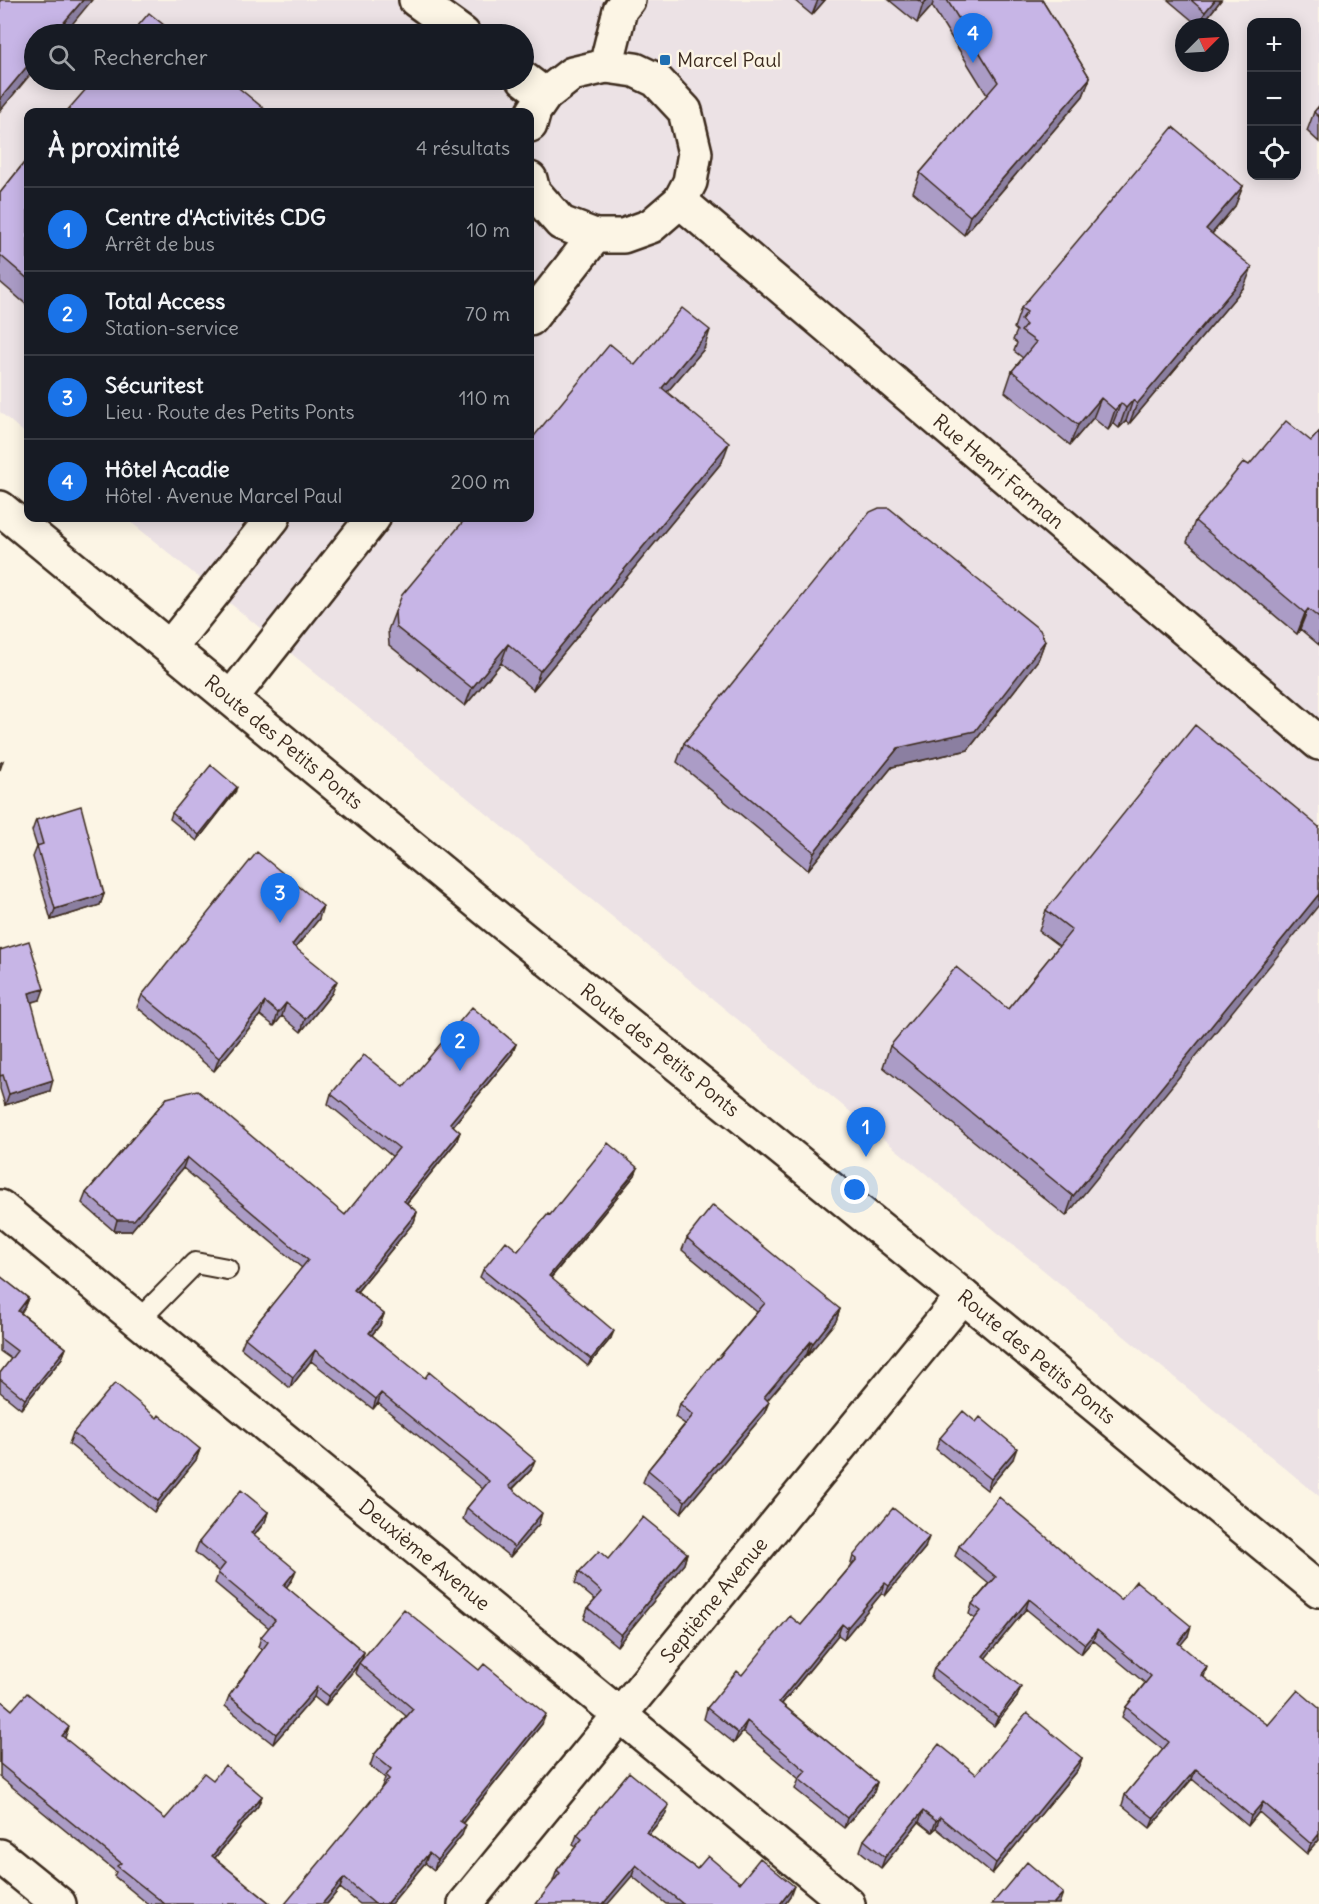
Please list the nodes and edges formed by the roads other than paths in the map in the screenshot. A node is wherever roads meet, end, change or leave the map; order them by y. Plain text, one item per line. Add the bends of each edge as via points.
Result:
1 (416, 0) edge
2 (628, 0) edge
3 (449, 24) edge
4 (606, 66) junction
5 (534, 87) edge
6 (534, 90) edge
7 (534, 108) edge
8 (534, 192) edge
9 (680, 201) junction
10 (595, 236) junction
11 (534, 315) edge
12 (0, 508) edge
13 (270, 522) edge
14 (370, 522) edge
15 (170, 647) junction
16 (231, 698) junction
17 (1319, 743) edge
18 (0, 1207) edge
19 (227, 1269) dead end
20 (963, 1296) junction
21 (139, 1320) junction
22 (1319, 1590) edge
23 (620, 1715) junction
24 (0, 1856) edge
25 (59, 1904) edge
26 (465, 1904) edge
27 (848, 1904) edge

1 - 3 street
2 - 4 street via 620,10
4 - 5 street
4 - 9 street via 635,70 656,80 685,111 695,153 690,182
6 - 7 street
8 - 10 street via 561,223
9 - 10 street via 651,226 623,237
9 - 17 street, Rue Henri Farman
10 - 11 street
12 - 15 street, Route des Petits Ponts
13 - 15 street
14 - 16 street
15 - 16 street, Route des Petits Ponts
16 - 20 street, Route des Petits Ponts
18 - 21 street, Deuxième Avenue
19 - 21 lane via 195,1263
20 - 22 street, Route des Petits Ponts
20 - 23 street, Septième Avenue
21 - 23 street, Deuxième Avenue
23 - 26 street, Septième Avenue
23 - 27 street, Deuxième Avenue
24 - 25 street

